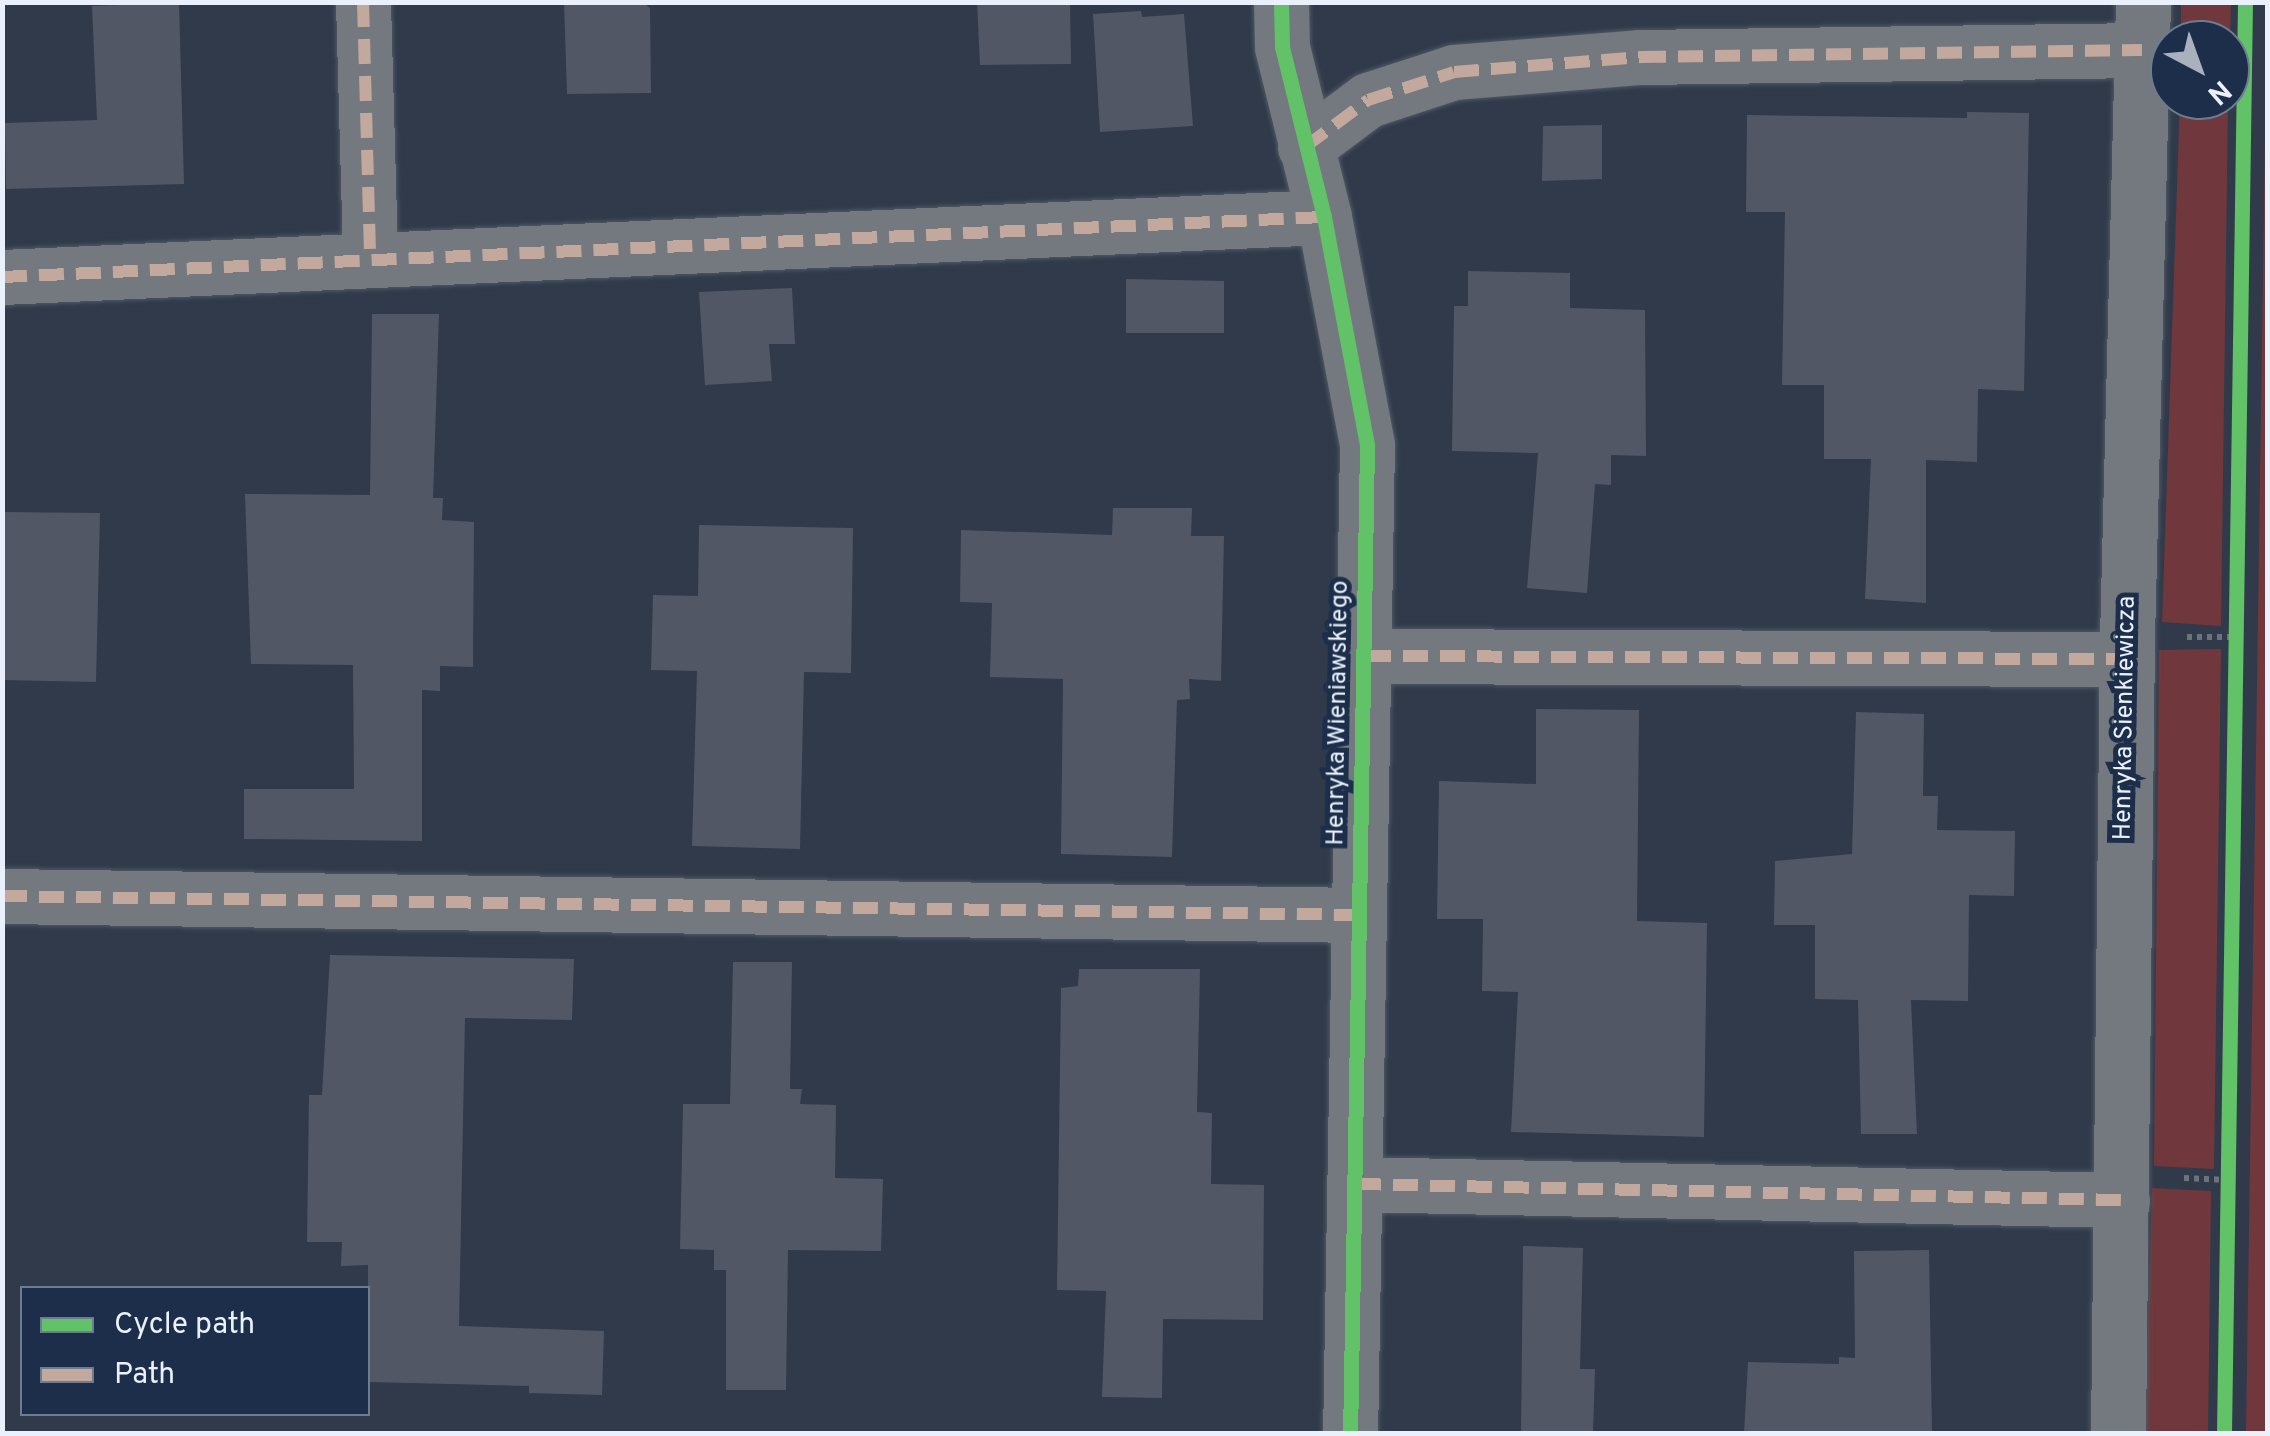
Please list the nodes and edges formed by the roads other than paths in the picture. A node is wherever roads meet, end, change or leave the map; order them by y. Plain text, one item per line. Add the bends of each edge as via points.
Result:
1 (363, 2) edge
2 (1280, 2) edge
3 (2143, 26) edge
4 (1305, 146) junction
5 (1324, 217) junction
6 (370, 258) junction
7 (2, 277) edge
8 (1366, 656) junction
9 (2126, 659) junction
10 (2, 896) edge
11 (1359, 915) junction
12 (1356, 1184) junction
13 (2122, 1200) junction
14 (1350, 1434) edge
15 (2118, 1434) edge

1 - 6 street
2 - 4 street, Henryka Wieniawskiego via 1282,47
3 - 4 street via 1454,72 1368,100
3 - 9 street, Henryka Sienkiewicza
4 - 5 street, Henryka Wieniawskiego
5 - 6 street
5 - 8 street, Henryka Wieniawskiego via 1367,444
6 - 7 street
8 - 9 street
8 - 11 street, Henryka Wieniawskiego
9 - 13 street, Henryka Sienkiewicza
10 - 11 street
11 - 12 street, Henryka Wieniawskiego
12 - 13 street
12 - 14 street, Henryka Wieniawskiego
13 - 15 street, Henryka Sienkiewicza

